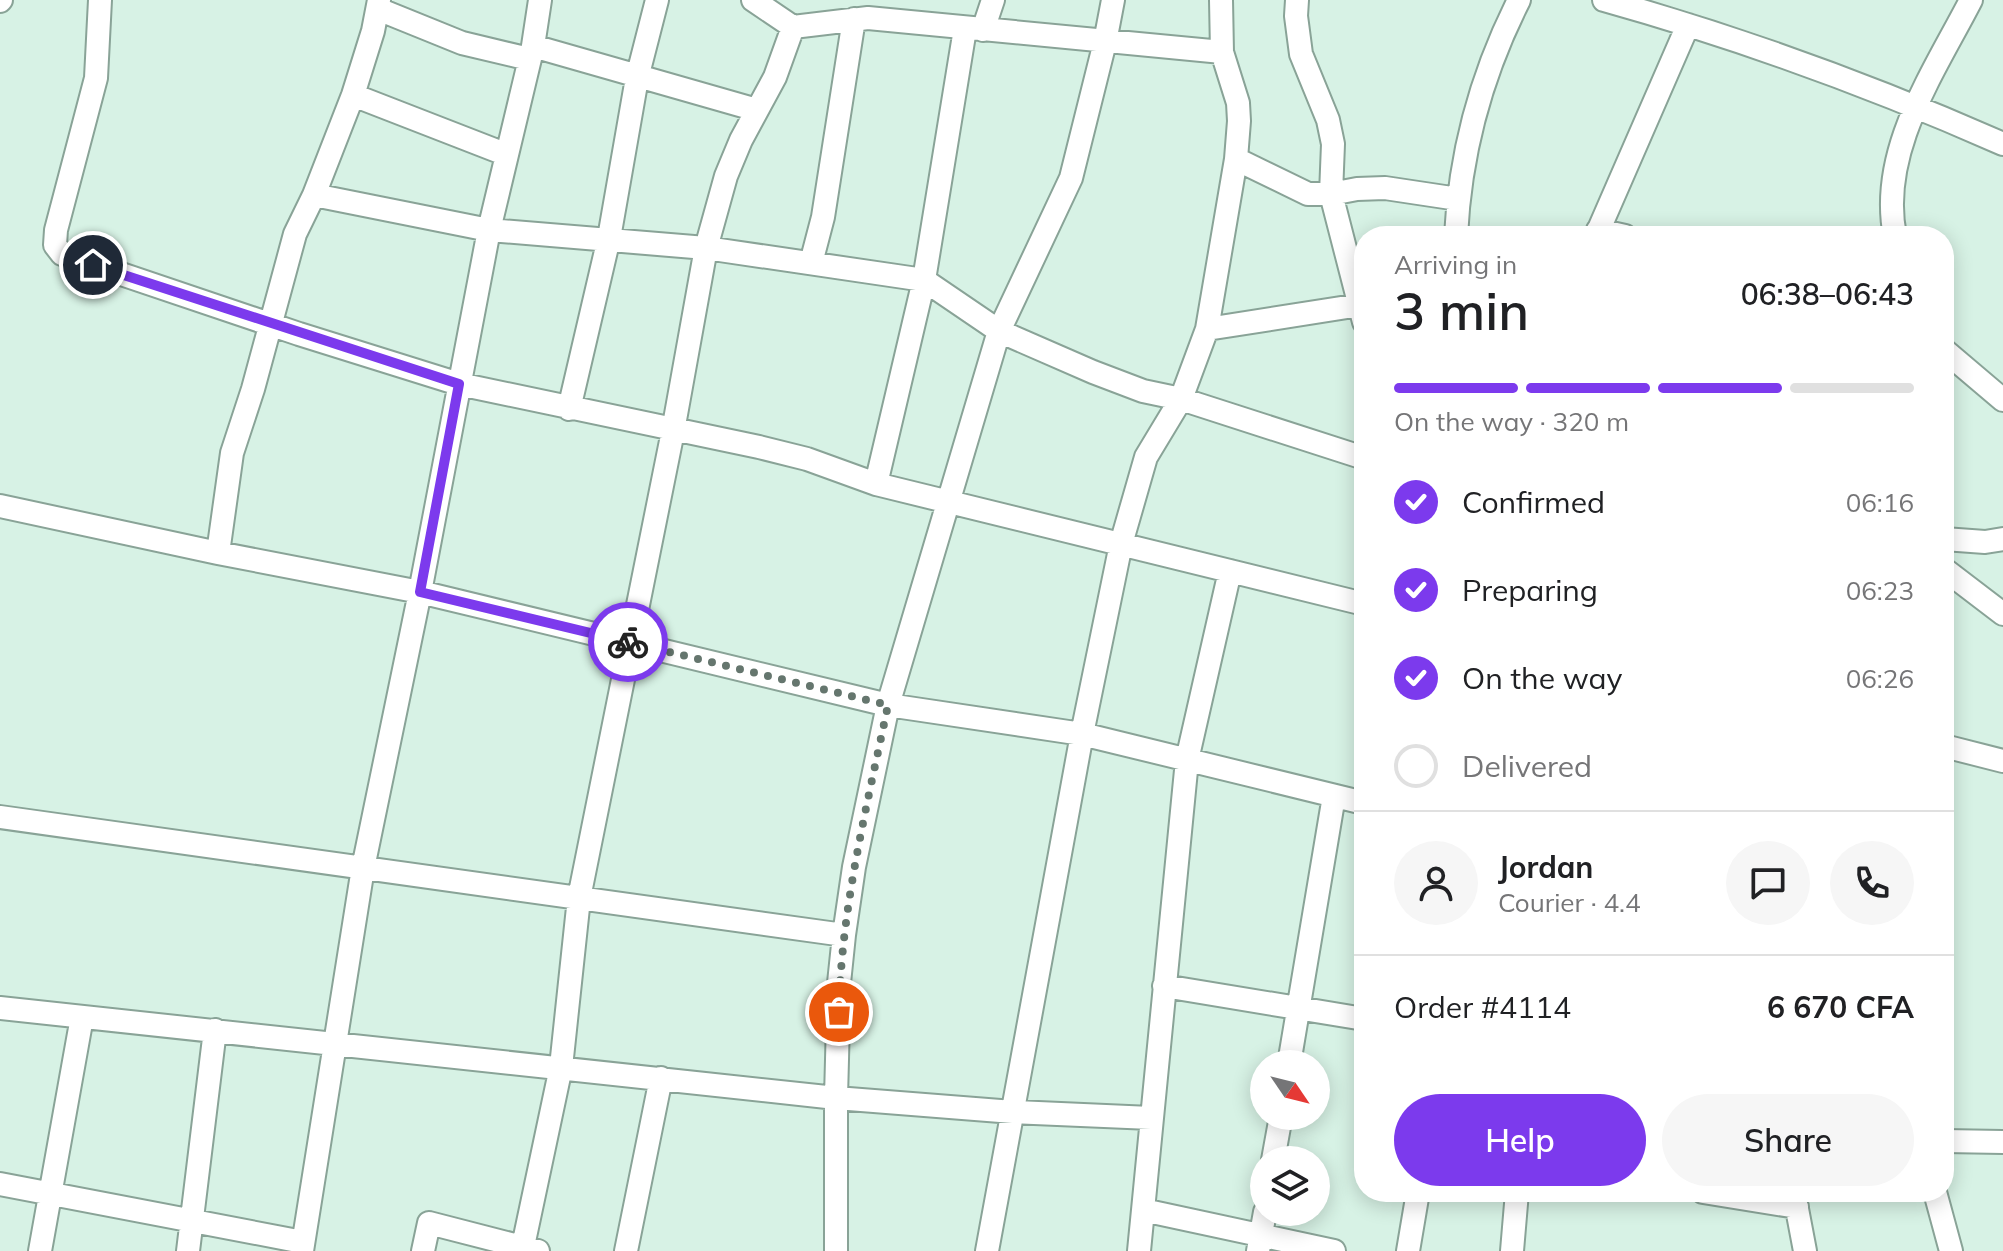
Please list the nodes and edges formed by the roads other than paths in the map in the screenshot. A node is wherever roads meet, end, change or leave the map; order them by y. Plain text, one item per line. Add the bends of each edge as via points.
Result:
1 (100, 0) edge
2 (540, 0) edge
3 (657, 0) edge
4 (753, 0) edge
5 (993, 0) edge
6 (1113, 0) edge
7 (1221, 0) edge
8 (1297, 0) edge
9 (1519, 0) edge
10 (1604, 0) edge
11 (1971, 0) edge
12 (378, 4) edge
13 (1668, 8) edge
14 (864, 12) edge
15 (1688, 25) junction
16 (793, 27) junction
17 (974, 29) junction
18 (1105, 42) junction
19 (531, 52) junction
20 (1222, 52) junction
21 (637, 78) junction
22 (353, 95) junction
23 (1916, 108) junction
24 (757, 110) junction
25 (2003, 144) edge
26 (505, 154) junction
27 (1236, 159) junction
28 (1331, 194) junction
29 (314, 195) junction
30 (1458, 199) junction
31 (1457, 226) edge
32 (1600, 226) edge
33 (1894, 226) edge
34 (489, 230) junction
35 (609, 238) junction
36 (706, 248) junction
37 (811, 263) junction
38 (924, 280) junction
39 (1354, 283) edge
40 (1354, 315) edge
41 (270, 324) junction
42 (1207, 329) junction
43 (999, 331) junction
44 (1954, 358) edge
45 (459, 384) junction
46 (1181, 399) junction
47 (2003, 400) edge
48 (569, 409) junction
49 (673, 431) junction
50 (1354, 455) edge
51 (876, 484) junction
52 (947, 502) junction
53 (0, 506) edge
54 (2003, 539) edge
55 (1954, 540) edge
56 (1121, 544) junction
57 (218, 553) junction
58 (1230, 571) junction
59 (1954, 577) edge
60 (420, 592) junction
61 (1354, 602) edge
62 (2003, 614) edge
63 (630, 643) junction
64 (888, 705) junction
65 (1082, 734) junction
66 (1954, 749) edge
67 (1187, 760) junction
68 (2003, 761) edge
69 (1334, 796) junction
70 (1354, 801) edge
71 (0, 817) edge
72 (363, 868) junction
73 (579, 898) junction
74 (844, 935) junction
75 (1164, 986) junction
76 (0, 1008) edge
77 (1298, 1008) junction
78 (82, 1017) junction
79 (1354, 1017) edge
80 (215, 1030) junction
81 (334, 1042) junction
82 (1291, 1050) edge
83 (561, 1067) junction
84 (661, 1078) junction
85 (836, 1098) junction
86 (1013, 1112) junction
87 (1151, 1118) junction
88 (1954, 1141) edge
89 (2003, 1142) edge
90 (0, 1184) edge
91 (51, 1193) junction
92 (1416, 1202) edge
93 (1516, 1202) edge
94 (1795, 1202) edge
95 (1938, 1202) edge
96 (1143, 1210) junction
97 (192, 1220) junction
98 (1260, 1243) edge
99 (302, 1246) edge
100 (528, 1249) edge
101 (40, 1251) edge
102 (188, 1251) edge
103 (423, 1251) edge
104 (626, 1251) edge
105 (836, 1251) edge
106 (987, 1251) edge
107 (1139, 1251) edge
108 (1334, 1251) edge
109 (1408, 1251) edge
110 (1512, 1251) edge
111 (1805, 1251) edge
112 (1951, 1251) edge

1 - 41 street via 96,78 60,209 57,249
2 - 19 street
3 - 21 street
4 - 16 street
5 - 17 street
6 - 18 street
7 - 20 street
8 - 28 street via 1301,54 1333,144
9 - 30 street via 1475,109
10 - 13 street
11 - 23 street
12 - 19 street via 462,43
12 - 22 street
13 - 15 street
14 - 16 street
14 - 17 street
14 - 37 street
15 - 23 street
15 - 32 street
16 - 24 street
17 - 18 street
17 - 38 street
18 - 20 street
18 - 43 street via 1071,178
19 - 21 street
19 - 26 street
20 - 27 street via 1238,103
21 - 24 street
21 - 35 street
22 - 26 street
22 - 29 street
23 - 25 street
23 - 33 street via 1892,177
24 - 36 street via 726,176
26 - 34 street
27 - 28 street via 1308,194
27 - 42 street
28 - 30 street via 1385,188
28 - 39 street
29 - 34 street
29 - 41 street via 295,234
30 - 31 street
34 - 35 street
34 - 45 street
35 - 36 street
35 - 48 street
36 - 37 street
36 - 49 street
37 - 38 street
38 - 43 street
38 - 51 street
40 - 42 street
41 - 45 street
41 - 57 street via 232,453
42 - 46 street
43 - 46 street via 1143,391
43 - 52 street
44 - 47 street
45 - 48 street
45 - 60 street
46 - 50 street
46 - 56 street via 1146,457
48 - 49 street
49 - 51 street via 807,459
49 - 63 street
51 - 52 street
52 - 56 street
52 - 64 street
53 - 57 street
54 - 55 street
56 - 58 street
56 - 65 street
57 - 60 street
58 - 61 street
58 - 67 street
59 - 62 street
60 - 63 street
60 - 72 street
63 - 64 street
63 - 73 street
64 - 65 street
64 - 74 street
65 - 67 street
65 - 86 street
66 - 68 street
67 - 69 street
67 - 75 street
69 - 70 street
69 - 77 street
71 - 72 street
72 - 73 street
72 - 81 street
73 - 74 street
73 - 83 street
74 - 85 street
75 - 77 street
75 - 87 street
76 - 78 street
77 - 79 street
77 - 82 street
78 - 80 street
78 - 91 street
80 - 81 street
80 - 97 street
81 - 83 street
81 - 99 street
83 - 84 street
83 - 100 street
84 - 85 street
84 - 104 street
85 - 86 street
85 - 105 street
86 - 87 street
86 - 106 street
87 - 96 street
88 - 89 street
90 - 91 street
91 - 97 street
91 - 101 street
92 - 109 street
93 - 110 street
94 - 111 street
95 - 112 street
96 - 98 street
96 - 107 street
97 - 99 street
97 - 102 street
98 - 108 street
100 - 103 street via 429,1223

